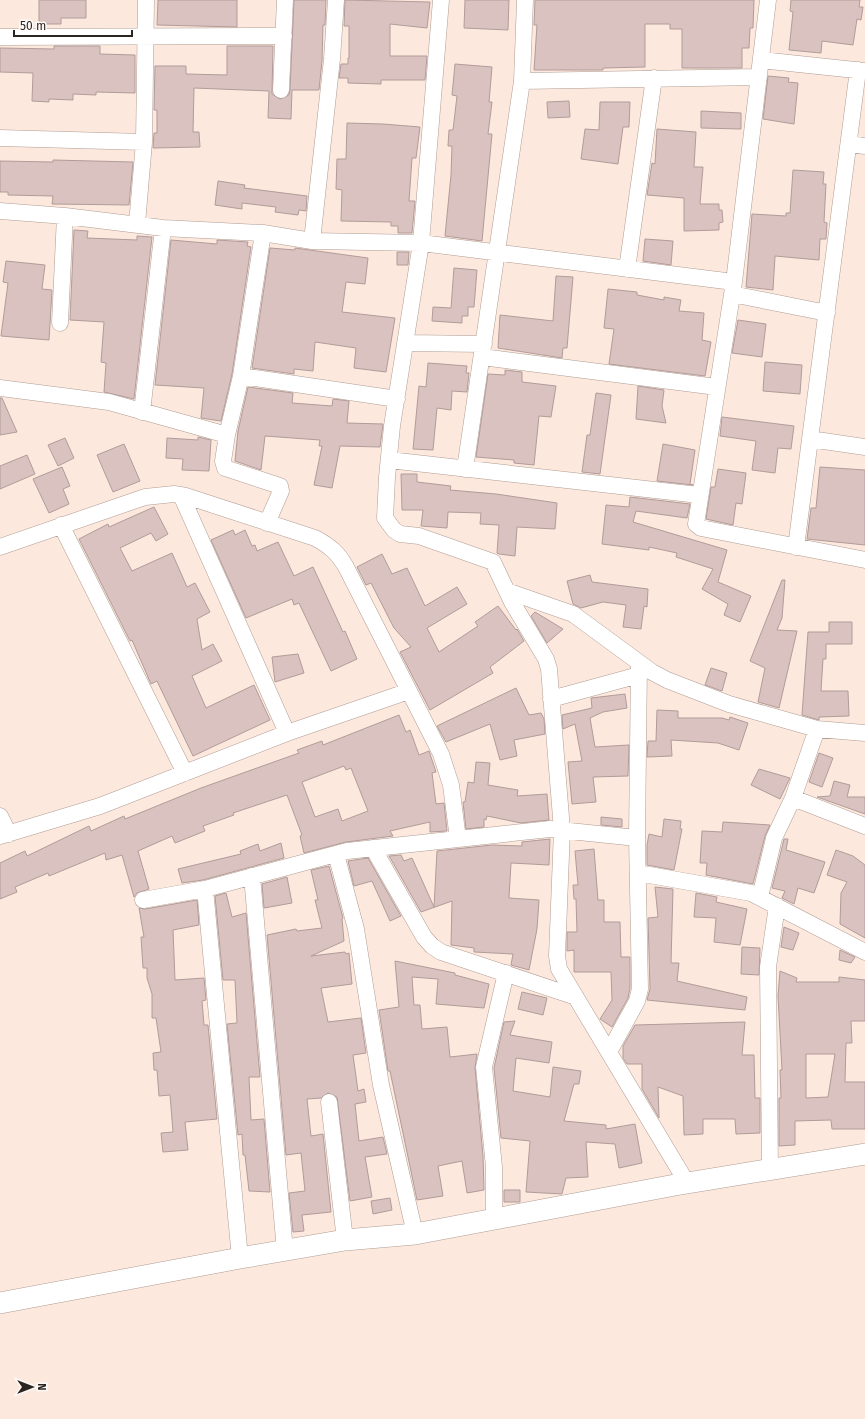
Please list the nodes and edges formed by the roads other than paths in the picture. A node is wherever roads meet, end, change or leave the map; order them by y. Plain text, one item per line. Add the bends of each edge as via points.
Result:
1 (146, 0) edge
2 (285, 0) edge
3 (336, 0) edge
4 (441, 0) edge
5 (525, 0) edge
6 (768, 0) edge
7 (145, 36) junction
8 (284, 36) junction
9 (0, 37) edge
10 (761, 60) junction
11 (862, 70) edge
12 (759, 77) junction
13 (654, 78) junction
14 (522, 81) junction
15 (281, 90) dead end
16 (0, 138) edge
17 (144, 142) junction
18 (849, 144) junction
19 (865, 146) edge
20 (0, 212) edge
21 (65, 216) junction
22 (137, 224) junction
23 (163, 228) junction
24 (262, 233) junction
25 (312, 240) junction
26 (421, 243) junction
27 (497, 252) junction
28 (627, 269) junction
29 (733, 288) junction
30 (827, 313) junction
31 (60, 323) dead end
32 (406, 343) junction
33 (483, 351) junction
34 (241, 376) junction
35 (717, 387) junction
36 (0, 388) edge
37 (397, 399) junction
38 (142, 412) junction
39 (227, 435) junction
40 (810, 439) junction
41 (865, 447) edge
42 (388, 460) junction
43 (465, 469) junction
44 (181, 495) junction
45 (699, 495) junction
46 (269, 518) junction
47 (61, 525) junction
48 (0, 547) edge
49 (796, 547) junction
50 (865, 560) edge
51 (502, 580) junction
52 (639, 669) junction
53 (409, 691) junction
54 (551, 699) junction
55 (817, 729) junction
56 (287, 733) junction
57 (865, 733) edge
58 (185, 773) junction
59 (793, 798) junction
60 (0, 816) edge
61 (865, 826) edge
62 (562, 830) junction
63 (5, 835) edge
64 (637, 838) junction
65 (458, 839) junction
66 (373, 848) junction
67 (336, 854) junction
68 (638, 873) junction
69 (252, 876) junction
70 (205, 889) junction
71 (760, 897) junction
72 (143, 900) dead end
73 (776, 906) junction
74 (865, 952) edge
75 (506, 973) junction
76 (576, 997) junction
77 (609, 1052) junction
78 (329, 1102) dead end
79 (865, 1154) edge
80 (770, 1169) junction
81 (687, 1183) junction
82 (494, 1219) junction
83 (415, 1234) junction
84 (346, 1240) junction
85 (286, 1250) junction
86 (240, 1258) junction
87 (0, 1303) edge

1 - 7 street
2 - 8 street
3 - 25 street
4 - 26 street
5 - 14 street
6 - 10 street
7 - 8 street
7 - 9 street
7 - 17 street
8 - 15 street
10 - 11 street
10 - 12 street
11 - 18 street
12 - 13 street
12 - 29 street
13 - 14 street
13 - 28 street
14 - 27 street
16 - 17 street
17 - 22 street
18 - 19 street
18 - 30 street
20 - 21 street
21 - 22 street
21 - 31 street
22 - 23 street
23 - 24 street
23 - 38 street
24 - 25 street
24 - 34 street
25 - 26 street
26 - 27 street
26 - 32 street
27 - 28 street
27 - 33 street
28 - 29 street
29 - 30 street
29 - 35 street
30 - 40 street
32 - 33 street
32 - 37 street
33 - 35 street
33 - 43 street
34 - 37 street
34 - 39 street
35 - 45 street
36 - 38 street via 109,402
37 - 42 street
38 - 39 street
39 - 46 street via 223,461 225,468 280,486 281,491
40 - 41 street
40 - 49 street
42 - 43 street
42 - 51 street via 385,518 394,530 400,534 419,536 490,560
43 - 45 street
44 - 46 street
44 - 47 street via 145,497
44 - 56 street
45 - 49 street via 695,520 698,526
46 - 53 street via 329,545 339,555
47 - 48 street
47 - 58 street
49 - 50 street
51 - 52 street via 573,614
51 - 54 street via 546,659
52 - 54 street
52 - 55 street via 722,702
52 - 64 street
53 - 56 street
53 - 65 street via 448,771
54 - 62 street
55 - 57 street
55 - 59 street
56 - 58 street
58 - 63 street via 92,809
59 - 61 street
59 - 71 street via 774,838
60 - 63 street
62 - 64 street
62 - 65 street via 550,829
62 - 76 street via 558,963
64 - 68 street
65 - 66 street
66 - 67 street
66 - 75 street via 424,937 432,946 441,952
67 - 69 street
67 - 83 street via 356,929 382,1085
68 - 71 street via 752,893
68 - 77 street via 640,989 637,1001
69 - 70 street
69 - 85 street
70 - 72 street
70 - 86 street
71 - 73 street
73 - 74 street
73 - 80 street via 768,967
75 - 76 street
75 - 82 street via 484,1067 494,1167
76 - 77 street
77 - 81 street
78 - 84 street
79 - 80 street
80 - 81 street
81 - 82 street
82 - 83 street
83 - 84 street
84 - 85 street
85 - 86 street
86 - 87 street

